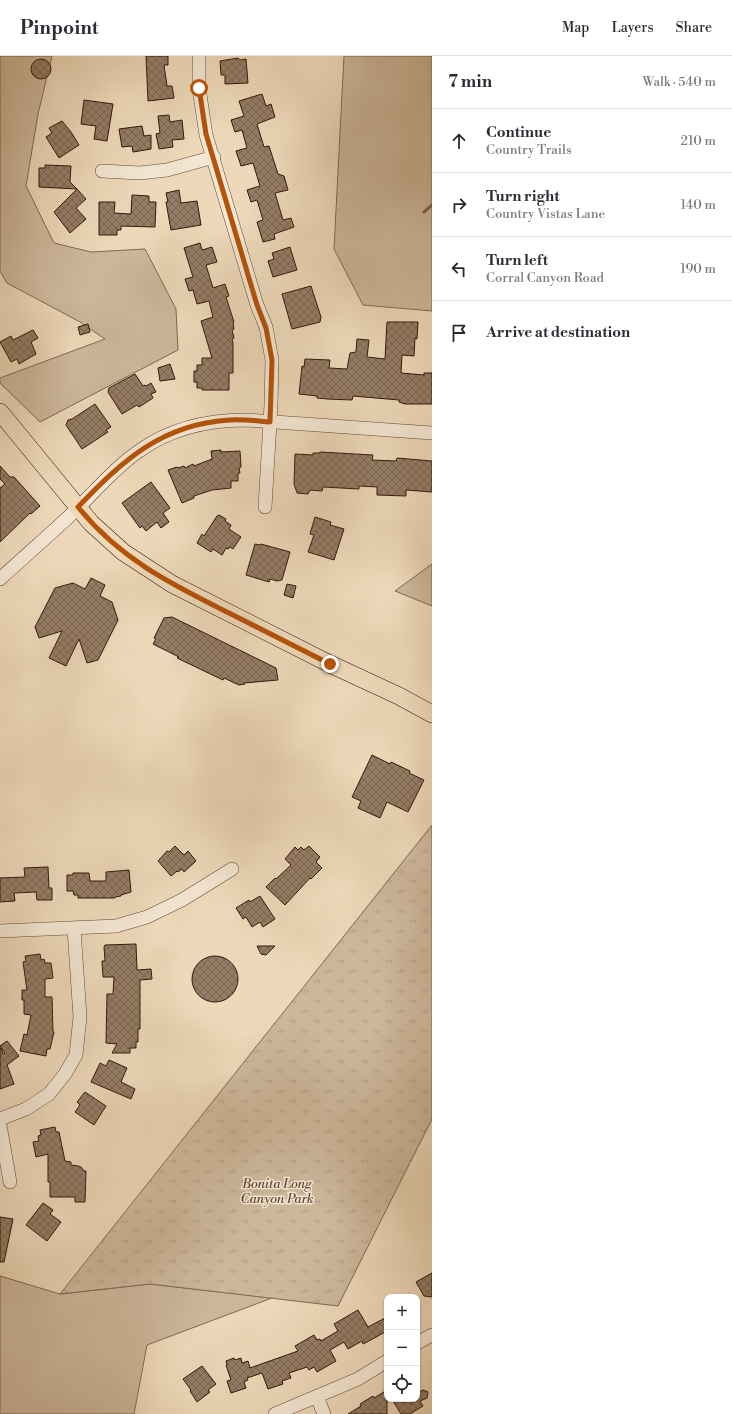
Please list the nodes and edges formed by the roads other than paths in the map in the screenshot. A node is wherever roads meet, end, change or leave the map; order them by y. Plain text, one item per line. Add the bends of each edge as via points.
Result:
1 (199, 56) edge
2 (214, 157) junction
3 (102, 171) dead end
4 (0, 412) edge
5 (270, 422) junction
6 (432, 432) edge
7 (78, 507) junction
8 (265, 507) dead end
9 (0, 579) edge
10 (432, 714) edge
11 (232, 869) dead end
12 (74, 929) junction
13 (0, 931) edge
14 (0, 1118) edge
15 (0, 1125) edge
16 (10, 1182) dead end
17 (432, 1335) edge
18 (420, 1342) edge
19 (384, 1363) edge
20 (317, 1397) junction
21 (275, 1414) edge
22 (324, 1414) edge

1 - 2 street via 199,88 206,134
2 - 3 street via 167,170 140,174
2 - 5 street via 266,328 272,360
4 - 7 main road
5 - 6 street
5 - 7 street via 216,421 188,427 161,438 138,451
5 - 8 street
7 - 9 street
7 - 10 main road via 123,552 172,584
11 - 12 street via 182,900 147,916 116,926
12 - 13 street
12 - 14 street via 80,1017 76,1055 49,1094 26,1109
15 - 16 street
17 - 18 street
19 - 20 street via 358,1379
20 - 21 street
20 - 22 street

